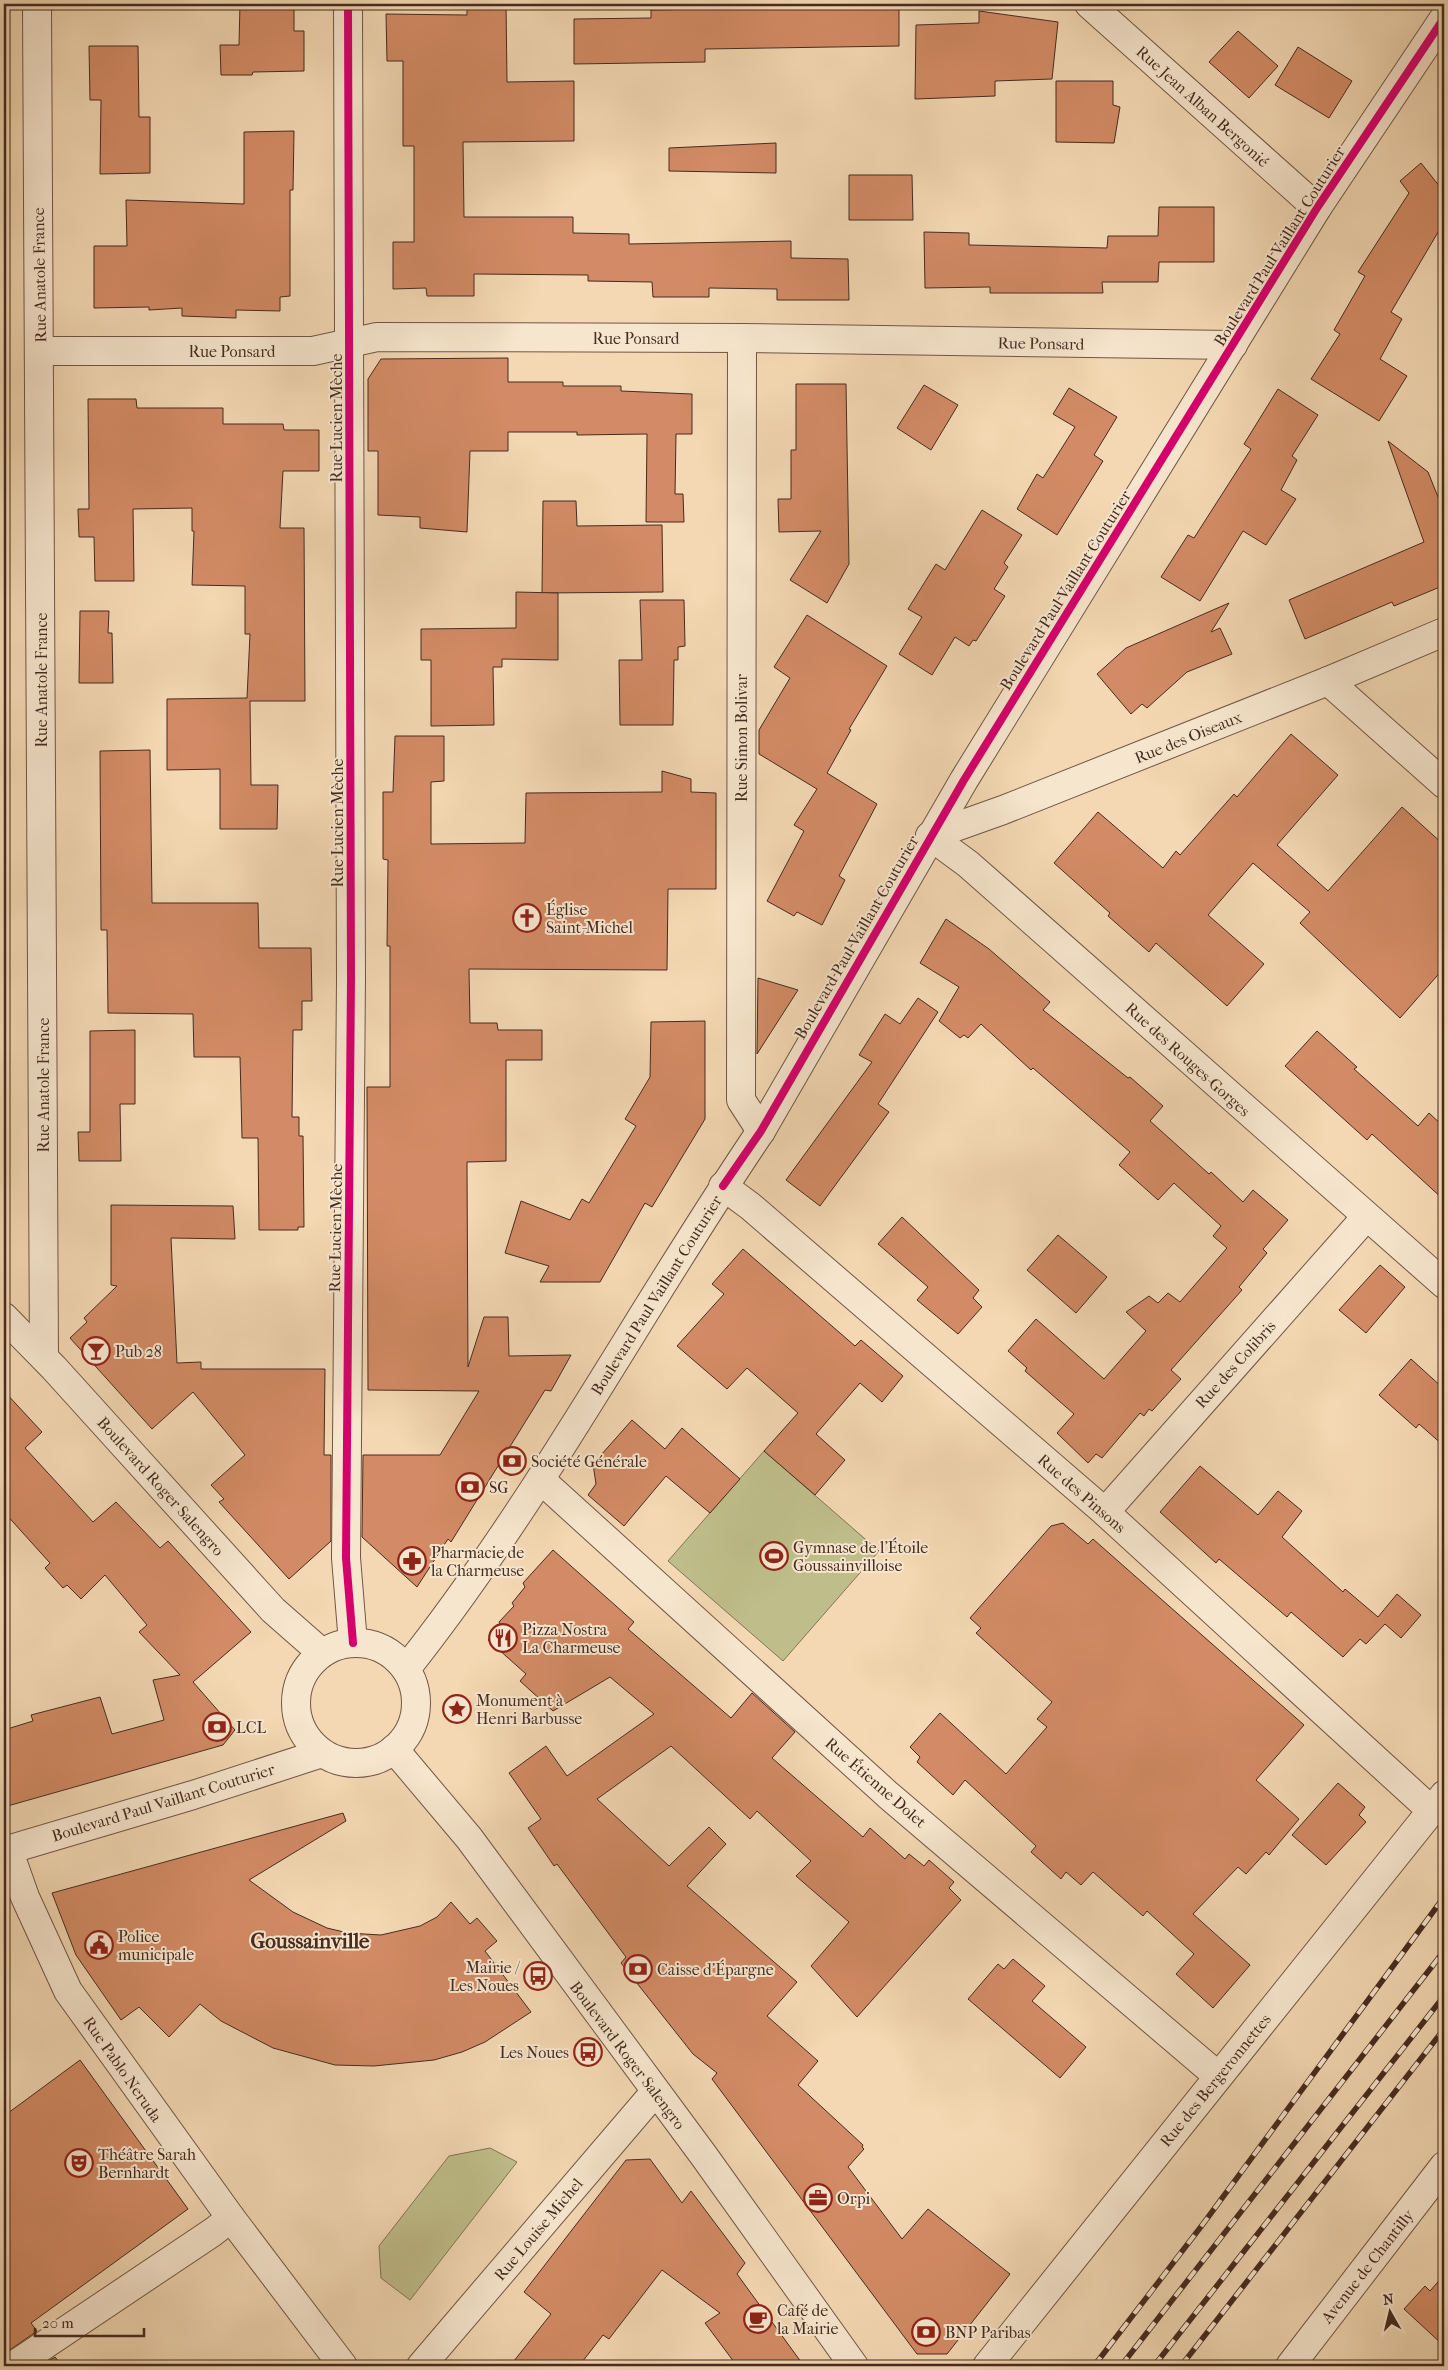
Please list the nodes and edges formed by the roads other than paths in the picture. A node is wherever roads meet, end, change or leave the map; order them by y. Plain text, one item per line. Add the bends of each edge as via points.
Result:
1 (37, 4) edge
2 (348, 4) edge
3 (1089, 4) edge
4 (1444, 18) edge
5 (1318, 208) junction
6 (742, 338) junction
7 (350, 344) junction
8 (1233, 345) junction
9 (40, 351) junction
10 (1444, 632) edge
11 (1328, 682) junction
12 (1444, 784) edge
13 (930, 836) junction
14 (761, 1131) junction
15 (723, 1186) junction
16 (1366, 1217) junction
17 (1444, 1284) edge
18 (4, 1317) edge
19 (44, 1357) junction
20 (541, 1480) junction
21 (1105, 1512) junction
22 (353, 1643) junction
23 (322, 1653) junction
24 (406, 1669) junction
25 (394, 1749) junction
26 (322, 1753) junction
27 (1438, 1803) edge
28 (6, 1850) edge
29 (1218, 2076) junction
30 (655, 2092) junction
31 (1444, 2166) edge
32 (231, 2218) junction
33 (1298, 2363) edge
34 (13, 2366) edge
35 (343, 2366) edge
36 (421, 2366) edge
37 (854, 2366) edge
38 (987, 2366) edge

1 - 9 street, Rue Anatole France
2 - 7 street, Rue Lucien Mèche
3 - 5 street, Rue Jean Alban Bergonié
4 - 5 street, Boulevard Paul Vaillant Couturier
5 - 8 street, Boulevard Paul Vaillant Couturier
6 - 7 street, Rue Ponsard via 377,337
6 - 8 street, Rue Ponsard
6 - 14 street, Rue Simon Bolivar via 741,1100
7 - 9 street, Rue Ponsard via 313,351
7 - 22 street, Rue Lucien Mèche via 351,979 346,1558
8 - 13 street, Boulevard Paul Vaillant Couturier
9 - 19 street, Rue Anatole France
10 - 11 street, Rue des Oiseaux
11 - 12 street
11 - 13 street, Rue des Oiseaux
13 - 14 street, Boulevard Paul Vaillant Couturier
13 - 16 street, Rue des Rouges-Gorges via 982,878
14 - 15 street, Boulevard Paul Vaillant Couturier
15 - 20 street, Boulevard Paul Vaillant Couturier
15 - 21 street, Rue des Pinsons
16 - 17 street, Rue des Rouges-Gorges
16 - 21 street, Rue des Colibris
18 - 19 street, Boulevard Roger Salengro
19 - 23 street, Boulevard Roger Salengro via 273,1610
20 - 24 street, Boulevard Paul Vaillant Couturier via 443,1622
20 - 29 street, Rue Étienne Dolet via 888,1795
21 - 27 street, Rue des Pinsons
22 - 23 street
22 - 24 street via 373,1645 392,1654
23 - 26 street via 307,1667 298,1684 295,1703 302,1730
24 - 25 street via 414,1685 416,1703 406,1736
25 - 26 street via 378,1759 358,1764 339,1761
25 - 30 street, Boulevard Roger Salengro via 469,1838
26 - 28 street, Boulevard Paul Vaillant Couturier
27 - 29 street, Rue des Bergeronnettes
28 - 32 street, Rue Pablo Neruda via 68,1991
29 - 38 street, Rue des Bergeronnettes
30 - 36 street, Rue Louise Michel
30 - 37 street, Boulevard Roger Salengro
31 - 33 street, Avenue de Chantilly
32 - 34 street
32 - 35 street, Rue Pablo Neruda

